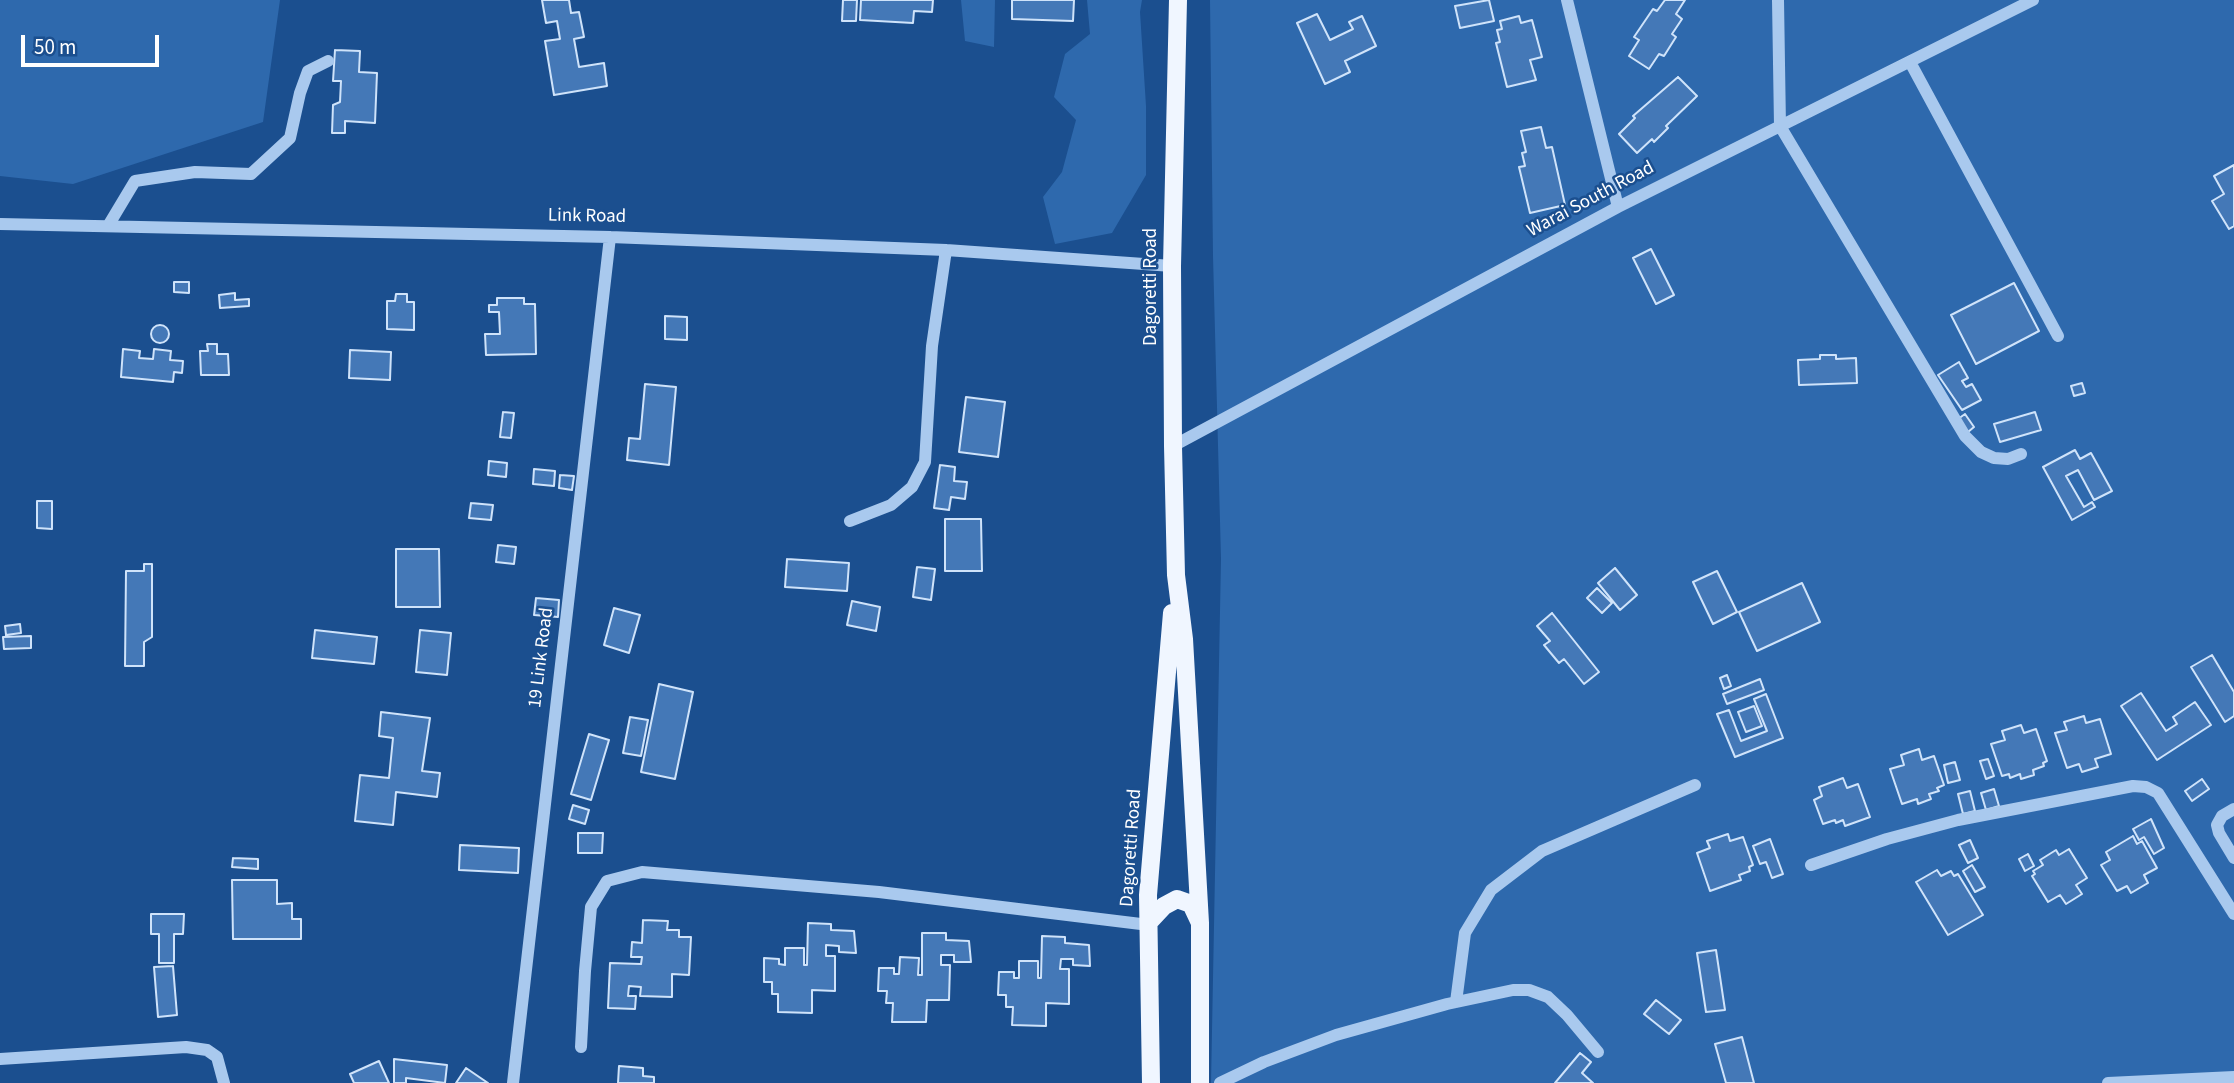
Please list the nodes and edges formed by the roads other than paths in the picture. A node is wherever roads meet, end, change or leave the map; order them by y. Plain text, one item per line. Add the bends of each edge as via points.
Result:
1 (1178, 0) edge
2 (1567, 0) edge
3 (1778, 0) edge
4 (2033, 0) edge
5 (328, 61) dead end
6 (1910, 62) junction
7 (1780, 126) junction
8 (1618, 207) junction
9 (0, 224) edge
10 (108, 226) junction
11 (610, 237) junction
12 (946, 250) junction
13 (1172, 266) junction
14 (2058, 336) dead end
15 (1173, 446) junction
16 (2021, 454) dead end
17 (850, 521) dead end
18 (1175, 575) junction
19 (1695, 785) dead end
20 (2234, 809) edge
21 (2234, 858) edge
22 (1811, 865) dead end
23 (2234, 914) edge
24 (1149, 923) junction
25 (1200, 923) junction
26 (1456, 1002) junction
27 (581, 1047) dead end
28 (1598, 1052) dead end
29 (0, 1059) edge
30 (2234, 1077) edge
31 (223, 1083) edge
32 (513, 1083) edge
33 (1151, 1083) edge
34 (1200, 1083) edge
35 (1220, 1083) edge
36 (2108, 1083) edge

1 - 13 main road, Dagoretti Road
2 - 8 street
3 - 7 street
4 - 6 street, Warai South Road
5 - 10 street via 308,71 290,138 251,174 195,172 135,181
6 - 7 street, Warai South Road
6 - 14 street
7 - 8 street, Warai South Road
7 - 16 street via 1965,436 1994,458
8 - 15 street, Warai South Road
9 - 10 street, Link Road
10 - 11 street, Link Road
11 - 12 street, Link Road
11 - 32 street, 19 Link Road
12 - 13 street, Link Road
12 - 17 street via 932,346 925,462 912,487 891,505
13 - 15 main road, Dagoretti Road
15 - 18 main road, Dagoretti Road
18 - 24 main road, Dagoretti Road
18 - 25 main road, Dagoretti Road via 1184,639
19 - 26 street via 1542,851 1491,890 1465,933
20 - 21 street via 2217,825
22 - 23 street via 1958,820 2133,786 2158,793
24 - 25 main road via 1177,899 1191,904
24 - 27 street via 879,892 642,872 607,881 591,907
24 - 33 main road, Dagoretti Road
25 - 34 main road, Dagoretti Road
26 - 28 street via 1529,990 1548,997
26 - 35 street via 1336,1035
29 - 31 street via 186,1047 207,1050 217,1057
30 - 36 street

